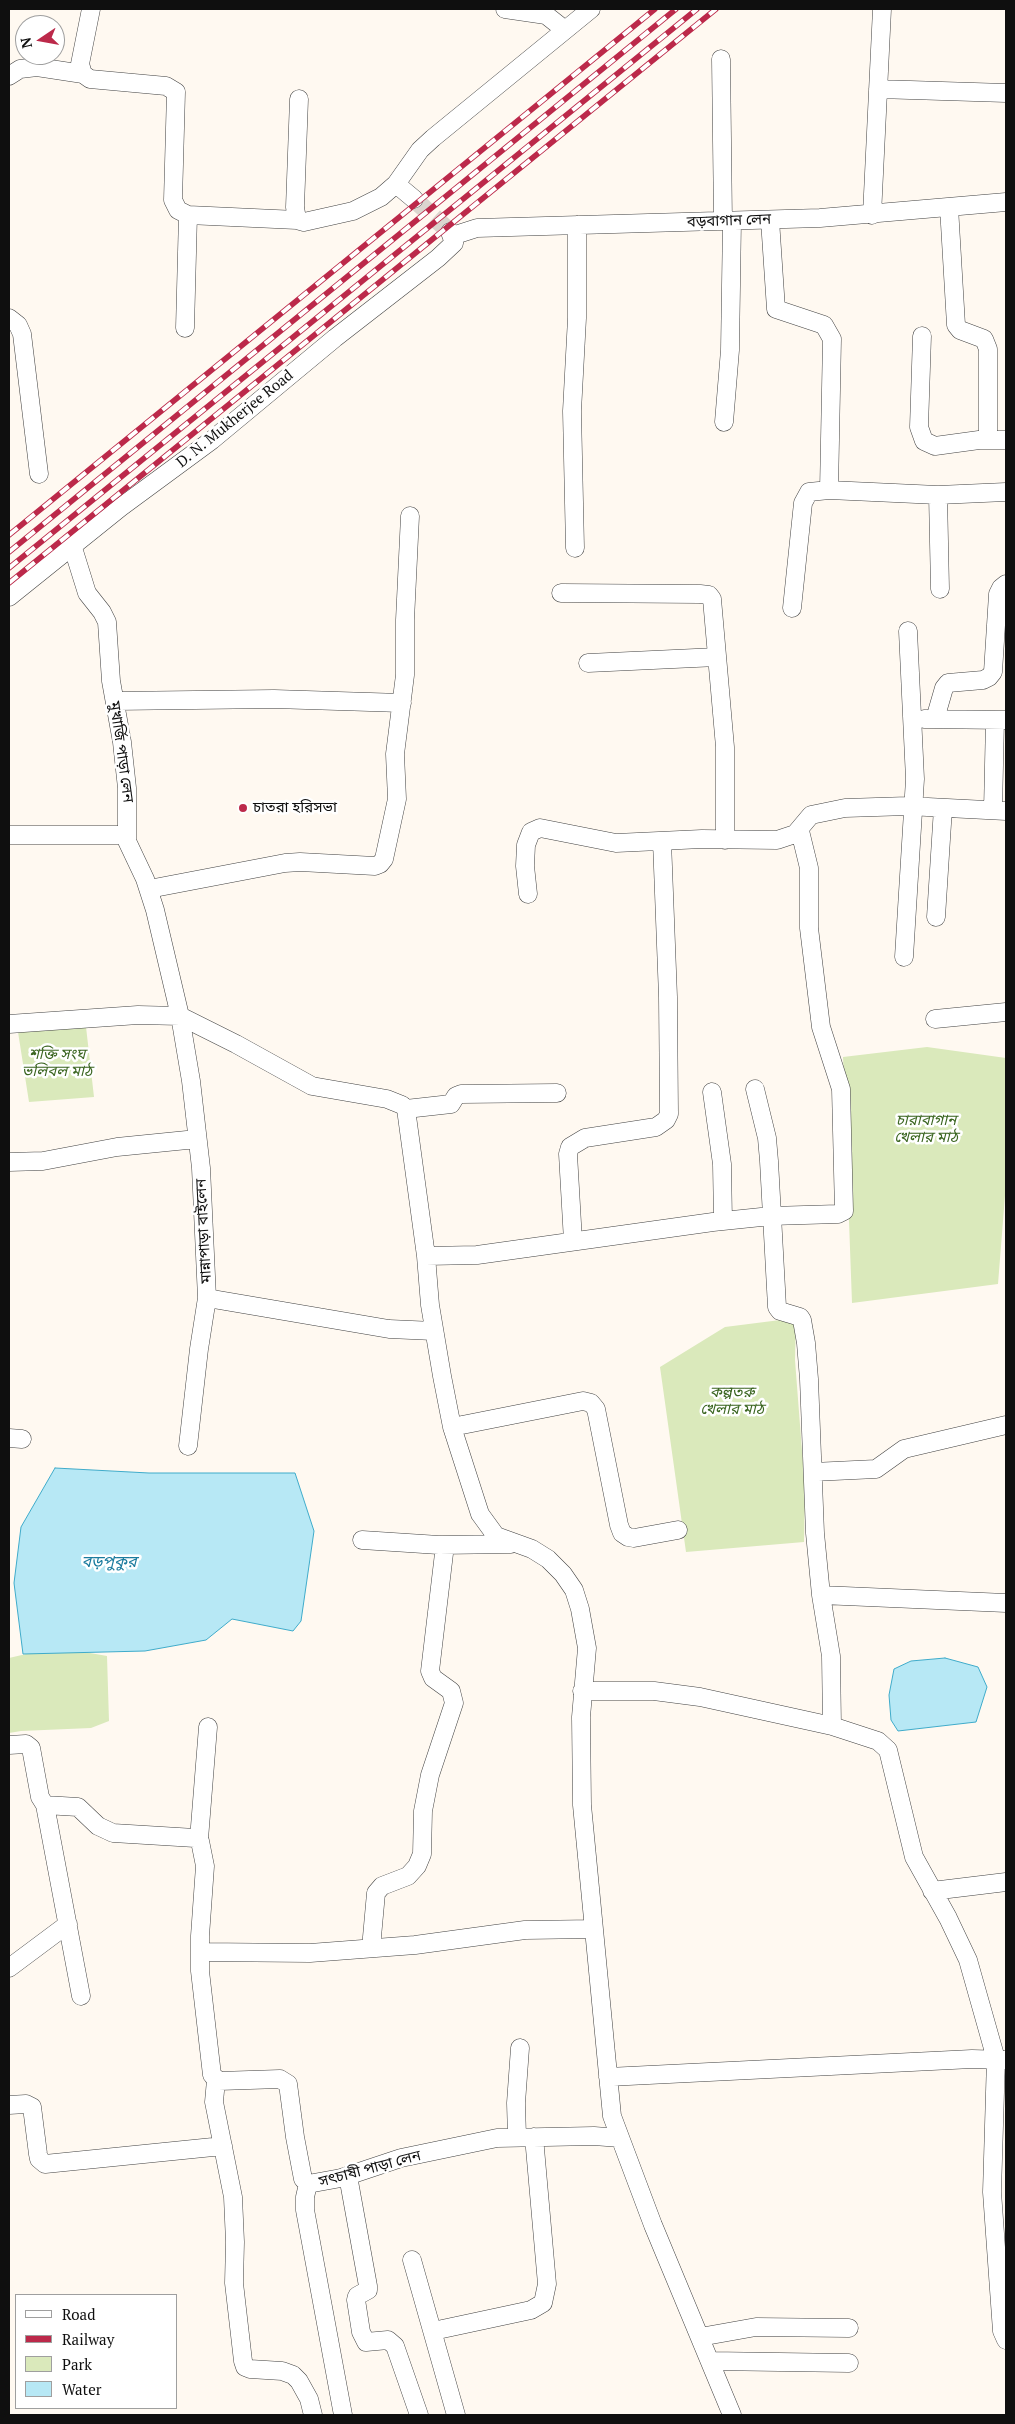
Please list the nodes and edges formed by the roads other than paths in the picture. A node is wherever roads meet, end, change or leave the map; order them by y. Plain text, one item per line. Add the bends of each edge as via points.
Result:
1 (90, 9) edge
2 (505, 9) edge
3 (591, 9) edge
4 (882, 9) edge
5 (565, 30) junction
6 (721, 59) dead end
7 (83, 74) junction
8 (9, 76) edge
9 (878, 89) junction
10 (1006, 93) edge
11 (299, 99) dead end
12 (396, 184) junction
13 (414, 199) tunnel mouth
14 (1006, 202) edge
15 (949, 207) junction
16 (872, 215) junction
17 (188, 216) junction
18 (298, 220) junction
19 (770, 220) junction
20 (728, 221) junction
21 (577, 225) junction
22 (451, 234) joint
23 (9, 318) edge
24 (185, 328) dead end
25 (922, 336) dead end
26 (724, 422) dead end
27 (988, 440) junction
28 (1006, 440) edge
29 (39, 474) dead end
30 (829, 490) junction
31 (1006, 492) edge
32 (938, 495) junction
33 (410, 516) dead end
34 (73, 548) junction
35 (575, 548) dead end
36 (1006, 584) edge
37 (940, 589) dead end
38 (561, 592) dead end
39 (9, 597) edge
40 (792, 608) dead end
41 (908, 631) dead end
42 (717, 657) junction
43 (588, 663) dead end
44 (115, 701) junction
45 (402, 703) junction
46 (911, 719) junction
47 (935, 719) junction
48 (1000, 720) edge
49 (914, 807) junction
50 (943, 808) junction
51 (999, 810) edge
52 (800, 831) junction
53 (9, 835) edge
54 (126, 835) junction
55 (725, 840) junction
56 (662, 841) junction
57 (149, 889) junction
58 (528, 894) dead end
59 (936, 917) dead end
60 (904, 957) dead end
61 (1006, 1012) edge
62 (180, 1016) junction
63 (935, 1019) dead end
64 (9, 1024) edge
65 (755, 1088) dead end
66 (712, 1092) dead end
67 (557, 1093) dead end
68 (406, 1109) junction
69 (197, 1139) junction
70 (9, 1162) edge
71 (771, 1216) junction
72 (723, 1221) junction
73 (573, 1241) junction
74 (426, 1256) junction
75 (207, 1298) junction
76 (434, 1331) junction
77 (1006, 1425) edge
78 (452, 1427) junction
79 (188, 1446) dead end
80 (813, 1472) junction
81 (678, 1530) dead end
82 (362, 1540) dead end
83 (517, 1543) junction
84 (445, 1546) junction
85 (821, 1595) junction
86 (1006, 1603) edge
87 (582, 1690) junction
88 (832, 1726) junction
89 (208, 1727) dead end
90 (9, 1745) edge
91 (45, 1805) junction
92 (198, 1839) junction
93 (1006, 1882) edge
94 (932, 1891) junction
95 (68, 1924) junction
96 (594, 1929) junction
97 (371, 1948) junction
98 (200, 1952) junction
99 (9, 1968) edge
100 (81, 1996) dead end
101 (520, 2048) dead end
102 (1001, 2060) edge
103 (608, 2077) junction
104 (216, 2080) junction
105 (9, 2105) edge
106 (525, 2137) junction
107 (620, 2138) junction
108 (223, 2146) junction
109 (348, 2176) junction
110 (308, 2184) junction
111 (412, 2260) dead end
112 (849, 2328) dead end
113 (433, 2331) junction
114 (700, 2337) junction
115 (1006, 2340) edge
116 (710, 2361) junction
117 (849, 2362) dead end
118 (313, 2415) edge
119 (343, 2415) edge
120 (419, 2415) edge
121 (456, 2415) edge
122 (732, 2415) edge

1 - 7 street via 80,64
2 - 5 street via 546,15
3 - 5 street
4 - 9 street
5 - 12 street via 420,150
6 - 20 street
7 - 8 street via 37,67 20,69
7 - 17 street via 90,79 166,86 176,92 173,200 178,210
9 - 10 street
9 - 16 street
11 - 18 street via 295,207
12 - 13 street
12 - 18 street via 381,197 353,211 304,222
14 - 15 street, বড়বাগান লেন
15 - 16 street, বড়বাগান লেন
15 - 27 street via 956,325 960,330 984,339 988,349
16 - 19 street, বড়বাগান লেন
17 - 18 street
17 - 24 street
19 - 20 street, বড়বাগান লেন
19 - 30 street via 776,310 824,325 832,339
20 - 21 street, বড়বাগান লেন
20 - 26 street via 730,350
21 - 22 street, বড়বাগান লেন via 476,228
21 - 35 street via 572,412
22 - 34 street, D. N. Mukherjee Road via 453,244 438,258
23 - 29 street via 18,325 22,334
25 - 27 street via 920,436 928,445 935,446
27 - 28 street
30 - 32 street
30 - 40 street via 810,492 803,503
31 - 32 street
32 - 37 street
33 - 45 street
34 - 39 street, D. N. Mukherjee Road
34 - 44 street, মুখার্জি পাড়া লেন via 87,592 106,622
36 - 47 street via 998,594 993,672 983,680 948,683
38 - 42 street via 709,595 715,605
41 - 46 street
42 - 43 street
42 - 55 street via 725,746
44 - 45 street via 274,699
44 - 54 street, মুখার্জি পাড়া লেন via 128,794
45 - 57 street via 395,754 395,815 380,864 285,863
46 - 47 street
46 - 49 street
47 - 48 street
48 - 51 street
49 - 50 street
49 - 52 street via 859,807 819,812 811,815
49 - 60 street
50 - 51 street
50 - 59 street
52 - 55 street via 777,840
52 - 71 street via 809,868 809,928 820,1027 841,1089 845,1208 838,1214
53 - 54 street
54 - 57 street, মুখার্জি পাড়া লেন
55 - 56 street
56 - 58 street via 616,844 544,828 535,829 526,844
56 - 73 street via 669,1114 656,1127 585,1138 570,1147
57 - 62 street, মুখার্জি পাড়া লেন
61 - 63 street
62 - 64 street via 138,1014
62 - 68 street via 312,1086 387,1099
62 - 69 street, মান্নাপাড়া বাইলেন
65 - 71 street via 767,1138
66 - 72 street via 722,1164
67 - 68 street via 460,1094 451,1104
68 - 74 street
69 - 70 street via 117,1147 43,1161
69 - 75 street, মান্নাপাড়া বাইলেন
71 - 72 street
71 - 80 street via 777,1307 800,1317 804,1325 810,1379
72 - 73 street
73 - 74 street via 477,1255
74 - 76 street
75 - 76 street via 389,1329
75 - 79 street, মান্নাপাড়া বাইলেন
76 - 78 street
77 - 80 street via 904,1449 876,1469
78 - 81 street via 591,1402 596,1409 622,1533 634,1538
78 - 83 street via 484,1522 496,1536
80 - 85 street
82 - 84 street
83 - 84 street
83 - 87 street via 548,1559 574,1590 587,1648
84 - 97 street via 430,1671 433,1678 451,1691 454,1703 430,1775 423,1811 422,1854 408,1876 382,1886 376,1893
85 - 86 street
85 - 88 street via 831,1656
87 - 88 street via 675,1692
87 - 96 street via 582,1805
88 - 94 street via 878,1741 888,1750 914,1857
89 - 92 street
90 - 91 street via 26,1744 30,1748 40,1797
91 - 92 street via 78,1807 98,1826 113,1833
91 - 95 street
92 - 98 street via 202,1843 204,1866
93 - 94 street
94 - 102 street via 968,1960
95 - 99 street
95 - 100 street
96 - 97 street via 525,1930 446,1942
96 - 103 street
97 - 98 street via 310,1953
98 - 104 street via 212,2075
101 - 106 street via 516,2102
102 - 103 street
102 - 115 street via 992,2192 1002,2331
103 - 107 street via 612,2116
104 - 108 street via 214,2102
104 - 110 street, সৎচাষী পাড়া লেন via 280,2079 288,2084 295,2137 304,2179
105 - 108 street via 32,2107 38,2154 45,2164
106 - 107 street, সৎচাষী পাড়া লেন
106 - 109 street, সৎচাষী পাড়া লেন via 485,2140 401,2158
106 - 113 street via 547,2284 543,2303 531,2310
107 - 114 street
108 - 118 street via 233,2198 234,2283 245,2367 292,2375 308,2399
109 - 110 street, সৎচাষী পাড়া লেন
109 - 120 street via 368,2286 368,2290 356,2300 361,2332 366,2342 388,2340 396,2346
110 - 119 street via 305,2210
111 - 113 street
112 - 114 street via 756,2327
113 - 121 street
114 - 116 street
116 - 117 street
116 - 122 street

